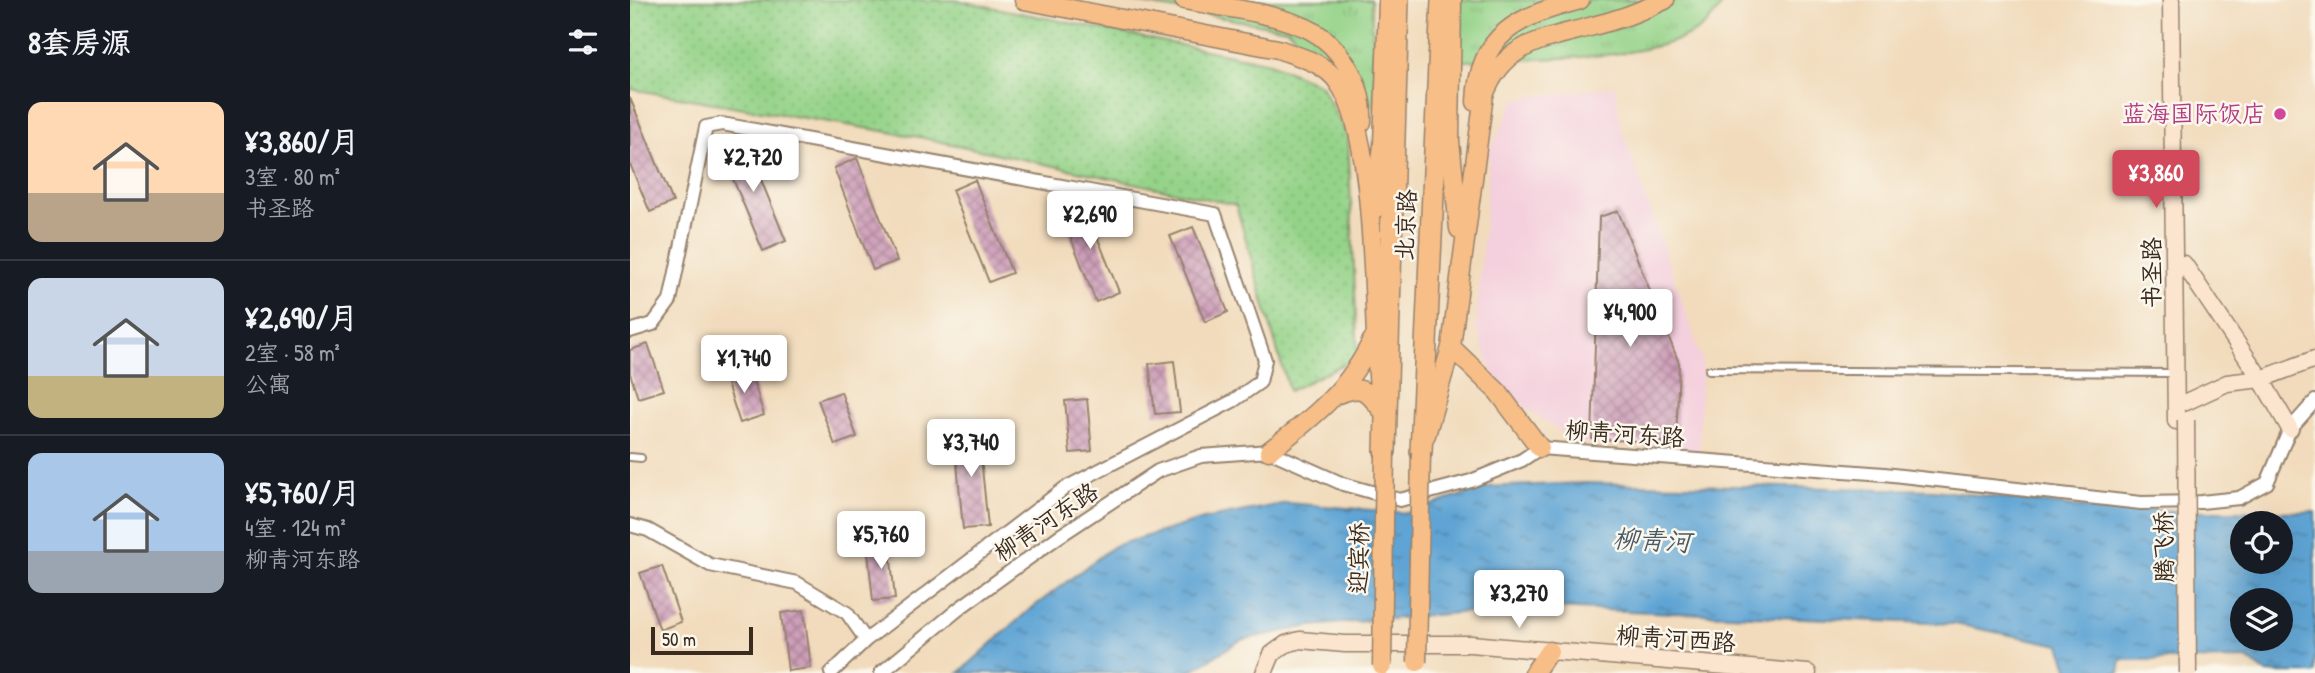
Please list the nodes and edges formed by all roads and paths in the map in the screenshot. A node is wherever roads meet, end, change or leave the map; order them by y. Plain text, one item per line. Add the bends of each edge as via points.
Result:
1 (1024, 0) edge
2 (1184, 0) edge
3 (1388, 0) edge
4 (1398, 0) edge
5 (1442, 0) edge
6 (1452, 0) edge
7 (1580, 0) edge
8 (1665, 0) edge
9 (2171, 0) edge
10 (2180, 0) edge
11 (1360, 146) junction
12 (1474, 176) junction
13 (1371, 235) junction
14 (1462, 254) junction
15 (2184, 264) junction
16 (630, 331) edge
17 (1374, 336) junction
18 (1451, 347) junction
19 (2315, 359) edge
20 (1473, 369) junction
21 (1709, 370) dead end
22 (2176, 373) junction
23 (2261, 379) junction
24 (1441, 389) junction
25 (1334, 395) junction
26 (2315, 401) edge
27 (2186, 402) junction
28 (1381, 409) junction
29 (2181, 421) junction
30 (2290, 429) junction
31 (1540, 448) junction
32 (1269, 451) junction
33 (1385, 451) junction
34 (1421, 452) junction
35 (630, 457) edge
36 (641, 458) dead end
37 (630, 526) edge
38 (866, 640) junction
39 (1549, 651) junction
40 (1416, 667) edge
41 (1382, 669) edge
42 (831, 673) edge
43 (881, 673) edge
44 (1264, 673) edge
45 (1534, 673) edge
46 (1808, 673) edge
47 (2179, 673) edge
48 (2188, 673) edge

1 - 11 main road via 1278,49 1317,62 1338,81
2 - 11 main road via 1301,25 1330,46 1356,77 1362,112
3 - 13 main road via 1383,145
4 - 33 highway, 北京路
5 - 34 highway, 北京路
6 - 14 main road via 1450,141
7 - 12 main road via 1517,21 1492,45 1477,77
8 - 12 main road via 1617,19 1537,40 1516,51 1493,73 1484,95
9 - 22 street, 书圣路
10 - 15 street, 书圣路
11 - 13 main road
12 - 14 main road
13 - 17 main road, 迎宾桥
14 - 18 main road
15 - 23 street
15 - 27 street, 书圣路
16 - 38 street via 653,324 670,301 706,127 722,124 1215,214 1265,360 1260,382 1233,401 1065,488
17 - 25 main road via 1364,360
17 - 28 main road, 迎宾桥
18 - 20 main road
18 - 24 main road
19 - 23 street
20 - 24 main road via 1452,370
20 - 31 main road via 1518,415
21 - 22 lane
22 - 29 street, 书圣路
23 - 27 street via 2227,383
23 - 30 street
24 - 34 main road
25 - 28 main road via 1355,387 1367,391
25 - 32 main road
26 - 30 street, 柳青河东路
27 - 29 street, 书圣路
28 - 33 main road, 迎宾桥
29 - 47 street, 腾飞桥
29 - 48 street, 腾飞桥, bridge
30 - 31 street, 柳青河东路 via 2267,483 2239,498 2201,502 2127,502 1884,474
31 - 32 street, 柳青河东路 via 1471,481 1400,500 1343,484
32 - 43 street, 柳青河东路 via 1201,456 1158,471 982,592
33 - 41 main road, 迎宾桥, bridge
34 - 40 main road, bridge
35 - 36 lane
37 - 38 street via 648,530 710,565 797,583 847,613
38 - 42 street
39 - 44 street, 柳青河西路 via 1300,639 1272,654
39 - 45 main road
39 - 46 street, 柳青河西路

